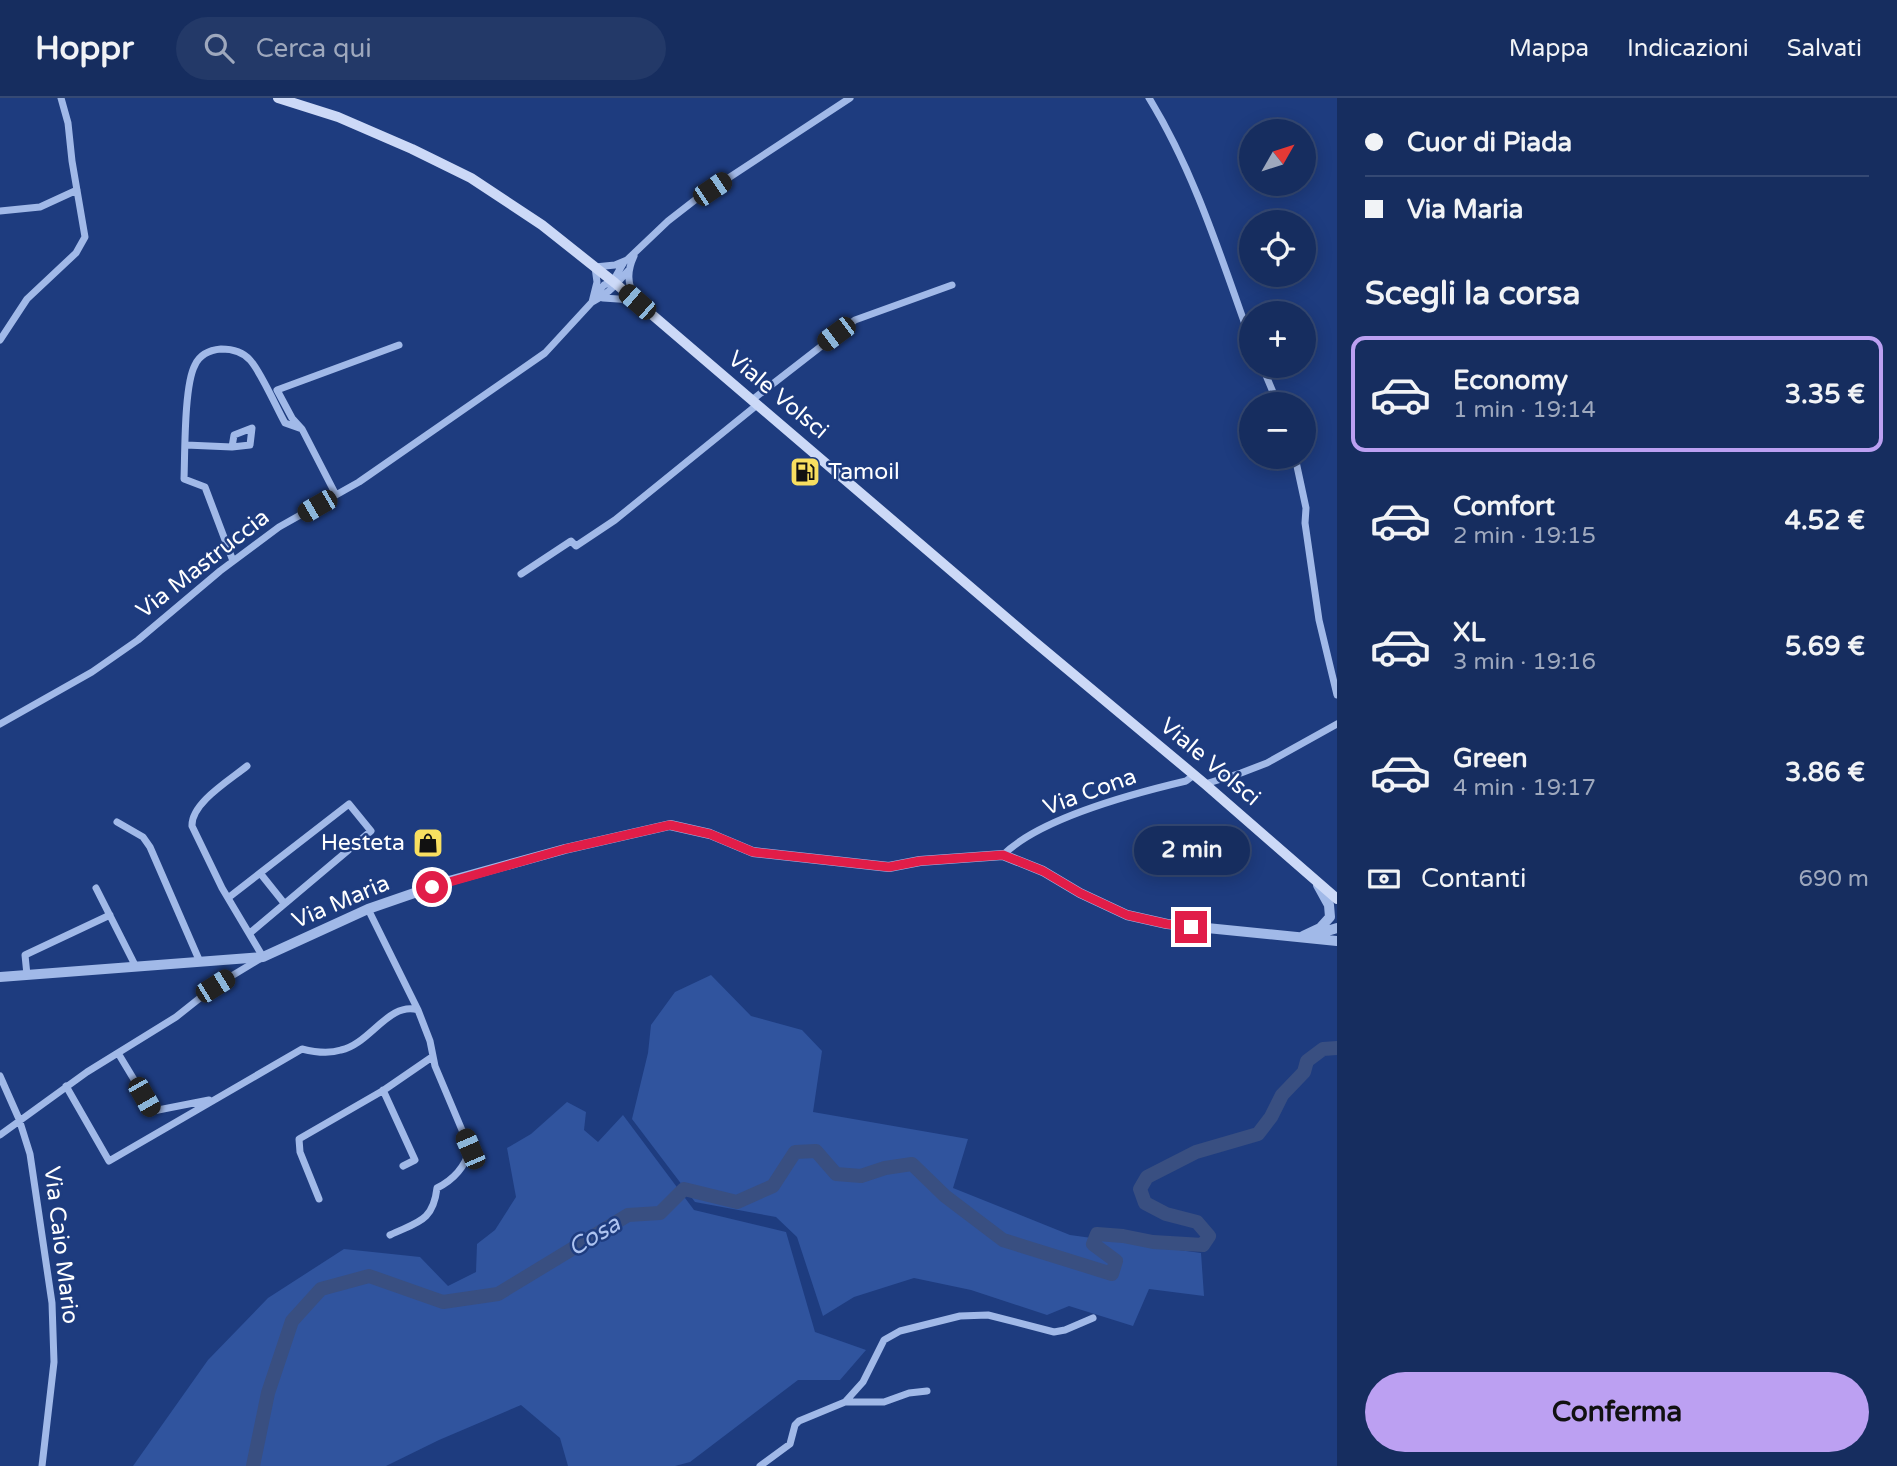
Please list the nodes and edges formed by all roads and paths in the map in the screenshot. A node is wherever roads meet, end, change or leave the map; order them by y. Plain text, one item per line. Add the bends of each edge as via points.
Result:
1 (61, 98) edge
2 (278, 98) edge
3 (850, 98) edge
4 (1149, 98) edge
5 (77, 190) junction
6 (0, 211) edge
7 (634, 256) junction
8 (624, 262) junction
9 (595, 267) junction
10 (628, 271) junction
11 (614, 282) junction
12 (952, 285) dead end
13 (596, 298) junction
14 (637, 302) junction
15 (1239, 307) edge
16 (0, 340) edge
17 (400, 345) dead end
18 (754, 402) junction
19 (302, 429) junction
20 (186, 445) junction
21 (232, 447) dead end
22 (1298, 469) edge
23 (336, 495) junction
24 (233, 561) junction
25 (521, 574) dead end
26 (1337, 657) edge
27 (1328, 659) junction
28 (1337, 695) edge
29 (0, 724) edge
30 (1337, 724) edge
31 (247, 766) dead end
32 (1194, 775) junction
33 (1205, 784) junction
34 (117, 822) dead end
35 (1003, 855) junction
36 (260, 873) junction
37 (1318, 884) junction
38 (96, 888) dead end
39 (228, 898) junction
40 (1337, 899) edge
41 (284, 903) junction
42 (368, 909) junction
43 (110, 915) junction
44 (1337, 928) edge
45 (250, 933) junction
46 (1299, 937) junction
47 (1337, 939) edge
48 (263, 957) junction
49 (200, 962) junction
50 (136, 967) junction
51 (27, 975) junction
52 (0, 977) edge
53 (418, 1010) junction
54 (118, 1053) junction
55 (432, 1057) junction
56 (0, 1076) edge
57 (66, 1086) junction
58 (383, 1090) junction
59 (216, 1099) junction
60 (19, 1119) junction
61 (0, 1135) edge
62 (403, 1166) dead end
63 (319, 1199) dead end
64 (390, 1235) dead end
65 (1093, 1318) dead end
66 (927, 1391) dead end
67 (845, 1402) junction
68 (42, 1466) edge
69 (760, 1466) edge

1 - 5 street
2 - 9 main road, Viale Volsci via 338,117 471,178
3 - 7 street via 695,200
4 - 15 street via 1190,179
5 - 6 street via 40,207
5 - 16 street via 85,237 82,245 27,299
7 - 8 street
7 - 10 street
8 - 9 street
8 - 11 street
9 - 11 main road, Viale Volsci
9 - 13 street
10 - 11 street
10 - 14 street
11 - 13 street, Via Mastruccia via 611,292
11 - 14 main road, Viale Volsci
12 - 18 street via 855,320
13 - 14 street
13 - 23 street, Via Mastruccia via 545,354
14 - 18 main road, Viale Volsci
17 - 19 street via 276,390
18 - 25 street via 615,520 576,547 571,541
18 - 32 main road, Viale Volsci
19 - 20 street via 285,422 248,358 229,349 208,351 193,368
19 - 23 street
20 - 21 street
20 - 24 street via 184,479 205,487
22 - 27 street
23 - 24 street, Via Mastruccia via 279,527
24 - 29 street, Via Mastruccia via 138,640
26 - 27 street
27 - 28 street
30 - 33 street via 1267,763
31 - 39 street via 201,804 192,819 195,835
32 - 33 main road, Viale Volsci
32 - 35 street, Via Cona via 1088,809 1011,846
33 - 37 main road, Viale Volsci
34 - 49 street via 143,837 150,847
35 - 42 street, Via Maria via 889,867 753,852 710,834 670,825 484,871
35 - 46 street, Via Maria via 1127,915 1167,924
36 - 39 street
36 - 41 street
36 - 41 street via 349,804 371,831
37 - 40 main road, Viale Volsci
37 - 46 street via 1329,905 1329,917 1320,928
38 - 43 street
39 - 45 street
41 - 45 street
42 - 48 street, Via Maria
42 - 53 street
43 - 50 street
43 - 51 street via 25,955
44 - 46 street
45 - 48 street
46 - 47 street, Via Maria
48 - 49 street, Via Maria
48 - 54 street
49 - 50 street, Via Maria
50 - 51 street, Via Maria
51 - 52 street, Via Maria
53 - 55 street
53 - 59 street via 410,1008 389,1016 367,1037 342,1051 302,1049
54 - 57 street
54 - 59 street via 153,1111
55 - 58 street
55 - 64 street via 470,1149 457,1173 437,1188 429,1214
56 - 60 street, Via Caio Mario
57 - 59 street via 109,1161
57 - 60 street
58 - 62 street via 415,1160
58 - 63 street via 299,1139
60 - 61 street
60 - 68 street, Via Caio Mario via 30,1154 52,1303 54,1362
65 - 67 street via 1054,1332 988,1315 960,1316 900,1331 884,1340 863,1382
66 - 67 street via 884,1402
67 - 69 street via 799,1421 790,1444

